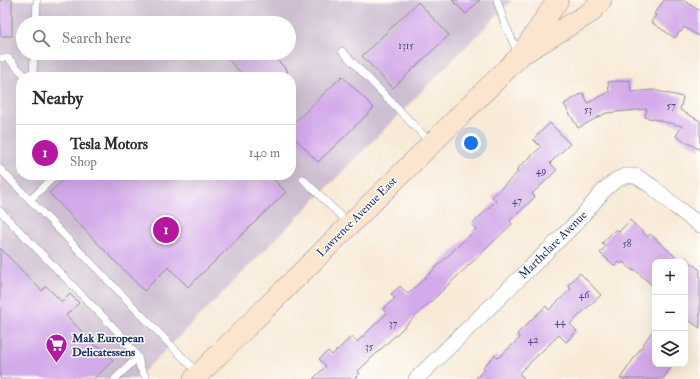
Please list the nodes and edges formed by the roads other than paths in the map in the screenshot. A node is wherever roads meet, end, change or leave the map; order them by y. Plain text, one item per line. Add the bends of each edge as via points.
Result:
1 (37, 0) edge
2 (497, 0) edge
3 (558, 0) edge
4 (601, 0) edge
5 (36, 16) edge
6 (342, 51) dead end
7 (520, 56) junction
8 (0, 58) edge
9 (34, 60) edge
10 (21, 72) edge
11 (33, 72) edge
12 (432, 143) junction
13 (0, 169) edge
14 (303, 179) dead end
15 (51, 180) edge
16 (30, 200) junction
17 (0, 211) edge
18 (700, 224) edge
19 (349, 225) junction
20 (138, 357) junction
21 (196, 376) edge
22 (115, 379) edge
23 (147, 379) edge
24 (416, 379) edge

1 - 5 lane
2 - 7 lane
3 - 7 main road, Lawrence Avenue East
4 - 7 main road, Lawrence Avenue East via 591,12
6 - 12 lane
7 - 12 main road, Lawrence Avenue East
8 - 10 lane via 8,58
9 - 11 lane
12 - 19 main road, Lawrence Avenue East
13 - 16 lane
14 - 19 lane
15 - 16 lane
16 - 21 lane
17 - 20 lane via 120,334
18 - 24 street, Marthclare Avenue via 636,176 625,176 616,180 576,223
19 - 21 main road, Lawrence Avenue East
20 - 22 lane
20 - 23 lane

